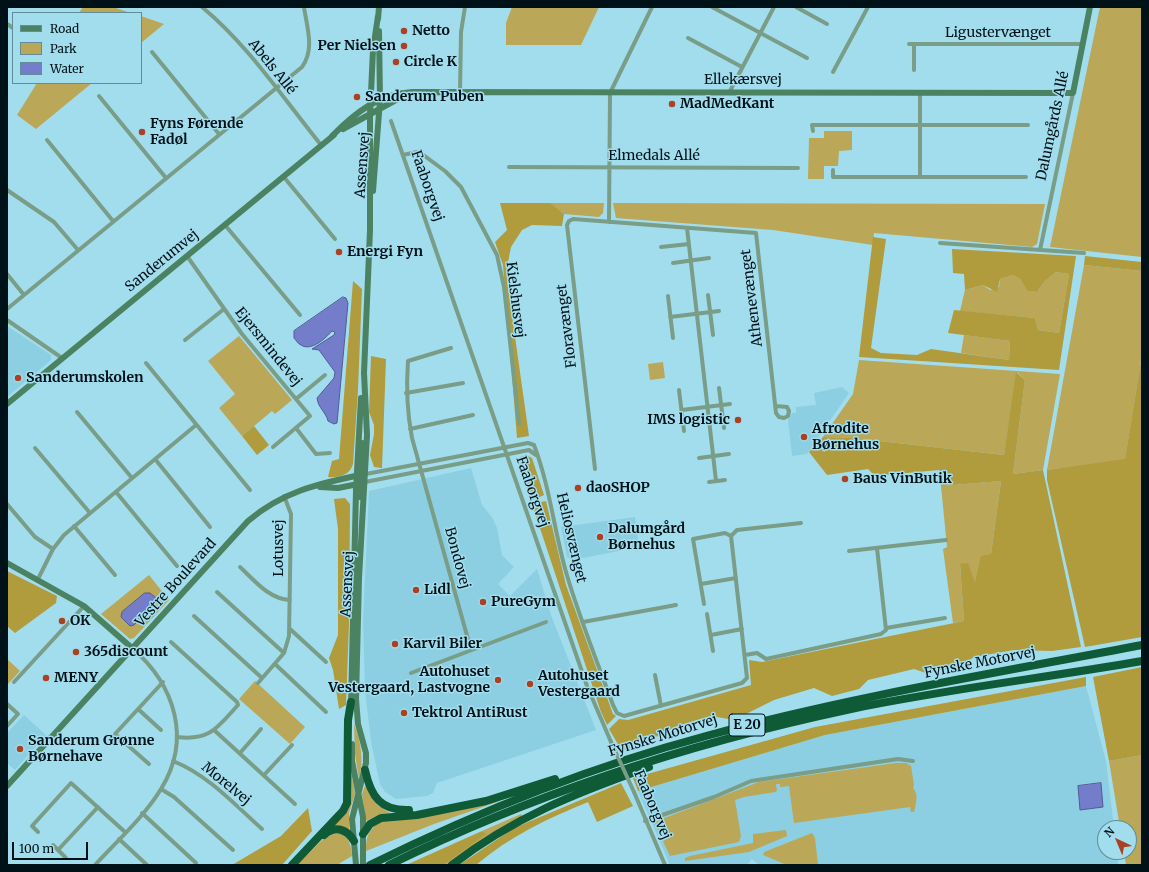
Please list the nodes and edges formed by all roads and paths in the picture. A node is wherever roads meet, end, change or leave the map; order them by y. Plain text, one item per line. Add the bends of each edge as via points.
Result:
1 (202, 7) edge
2 (304, 7) edge
3 (379, 7) edge
4 (465, 7) edge
5 (652, 7) edge
6 (712, 7) edge
7 (774, 7) edge
8 (796, 7) edge
9 (868, 7) edge
10 (1090, 7) edge
11 (378, 16) junction
12 (827, 24) dead end
13 (761, 33) junction
14 (688, 38) dead end
15 (1083, 44) junction
16 (152, 52) dead end
17 (807, 58) dead end
18 (742, 67) junction
19 (914, 70) dead end
20 (833, 72) dead end
21 (276, 88) junction
22 (412, 92) junction
23 (460, 92) junction
24 (920, 92) junction
25 (610, 93) junction
26 (729, 93) junction
27 (1073, 93) junction
28 (99, 96) dead end
29 (380, 100) junction
30 (370, 104) junction
31 (379, 108) junction
32 (370, 114) junction
33 (391, 121) dead end
34 (920, 125) junction
35 (1028, 125) dead end
36 (812, 131) dead end
37 (219, 134) junction
38 (332, 136) junction
39 (46, 140) dead end
40 (321, 145) junction
41 (403, 156) junction
42 (509, 167) dead end
43 (610, 167) junction
44 (798, 168) dead end
45 (833, 170) dead end
46 (283, 176) junction
47 (920, 177) junction
48 (1026, 177) dead end
49 (166, 178) junction
50 (7, 190) edge
51 (113, 221) junction
52 (609, 222) junction
53 (225, 225) junction
54 (687, 228) junction
55 (370, 230) junction
56 (335, 239) dead end
57 (940, 243) dead end
58 (689, 244) junction
59 (661, 247) dead end
60 (78, 250) junction
61 (1040, 250) junction
62 (1084, 253) dead end
63 (187, 256) junction
64 (709, 258) dead end
65 (691, 261) junction
66 (673, 263) dead end
67 (7, 274) edge
68 (24, 295) junction
69 (708, 295) dead end
70 (668, 296) dead end
71 (7, 309) edge
72 (224, 309) junction
73 (719, 311) dead end
74 (710, 312) junction
75 (697, 314) junction
76 (300, 315) dead end
77 (670, 317) junction
78 (7, 320) edge
79 (713, 335) dead end
80 (673, 338) dead end
81 (185, 340) dead end
82 (451, 348) dead end
83 (62, 358) junction
84 (146, 363) dead end
85 (364, 373) junction
86 (325, 375) dead end
87 (463, 383) dead end
88 (720, 388) dead end
89 (679, 390) dead end
90 (406, 393) junction
91 (296, 399) junction
92 (7, 404) edge
93 (730, 404) dead end
94 (722, 405) junction
95 (776, 406) dead end
96 (708, 407) junction
97 (682, 410) junction
98 (77, 412) dead end
99 (473, 415) dead end
100 (519, 424) dead end
101 (196, 425) junction
102 (296, 428) junction
103 (724, 428) dead end
104 (410, 429) junction
105 (684, 431) dead end
106 (273, 447) dead end
107 (504, 447) junction
108 (35, 448) dead end
109 (330, 453) dead end
110 (507, 454) junction
111 (729, 454) dead end
112 (713, 456) junction
113 (539, 458) junction
114 (699, 458) dead end
115 (155, 459) junction
116 (420, 464) junction
117 (422, 470) junction
118 (595, 470) dead end
119 (361, 475) junction
120 (132, 478) junction
121 (725, 480) dead end
122 (716, 481) junction
123 (709, 482) dead end
124 (361, 483) junction
125 (312, 487) junction
126 (250, 490) dead end
127 (116, 492) junction
128 (284, 496) junction
129 (7, 504) edge
130 (90, 513) junction
131 (801, 523) dead end
132 (74, 526) junction
133 (210, 527) dead end
134 (731, 536) junction
135 (946, 540) dead end
136 (877, 548) junction
137 (53, 549) junction
138 (850, 551) dead end
139 (7, 563) edge
140 (177, 566) dead end
141 (240, 567) dead end
142 (116, 575) dead end
143 (736, 578) junction
144 (38, 579) junction
145 (701, 584) junction
146 (217, 592) dead end
147 (290, 600) junction
148 (704, 604) dead end
149 (676, 605) dead end
150 (84, 606) junction
151 (707, 614) dead end
152 (194, 616) dead end
153 (945, 618) dead end
154 (546, 622) dead end
155 (583, 622) junction
156 (886, 628) junction
157 (290, 629) junction
158 (742, 629) junction
159 (710, 635) junction
160 (172, 642) dead end
161 (1142, 645) edge
162 (132, 648) junction
163 (471, 650) junction
164 (713, 651) dead end
165 (284, 653) junction
166 (744, 655) junction
167 (1142, 661) edge
168 (326, 662) dead end
169 (275, 664) junction
170 (411, 673) dead end
171 (655, 676) dead end
172 (262, 678) junction
173 (14, 682) dead end
174 (163, 682) junction
175 (258, 683) dead end
176 (351, 702) junction
177 (7, 704) edge
178 (661, 706) junction
179 (138, 709) junction
180 (326, 712) dead end
181 (7, 726) edge
182 (261, 729) dead end
183 (161, 730) dead end
184 (214, 730) junction
185 (177, 737) junction
186 (715, 742) junction
187 (292, 745) dead end
188 (240, 753) junction
189 (173, 761) junction
190 (913, 761) dead end
191 (149, 764) dead end
192 (610, 766) junction
193 (366, 770) junction
194 (264, 775) junction
195 (7, 786) edge
196 (161, 789) junction
197 (358, 794) junction
198 (295, 804) dead end
199 (98, 807) junction
200 (450, 808) junction
201 (142, 813) junction
202 (645, 821) junction
203 (262, 829) dead end
204 (38, 832) dead end
205 (125, 832) junction
206 (363, 834) junction
207 (119, 839) junction
208 (354, 842) junction
209 (53, 845) dead end
210 (58, 850) junction
211 (233, 850) dead end
212 (66, 858) dead end
213 (196, 863) dead end
214 (664, 864) edge
215 (96, 865) edge
216 (147, 865) edge
217 (293, 865) edge
218 (356, 865) edge
219 (363, 865) edge
220 (370, 865) edge
221 (389, 865) edge
222 (452, 865) edge
223 (659, 865) edge

1 - 21 street, Abels Allé via 220,22
2 - 21 street via 310,46 308,57 302,67
3 - 11 street
4 - 23 street via 461,32
5 - 25 street
6 - 13 street
7 - 13 street
8 - 12 street
9 - 20 street
10 - 15 street, Dalumgårds Allé
11 - 29 street
11 - 30 street
13 - 17 street
13 - 18 street
14 - 18 street
15 - 19 street, Ligustervænget via 912,44
15 - 27 street, Dalumgårds Allé
16 - 37 street
18 - 26 street
21 - 37 street
21 - 40 street, Abels Allé
22 - 23 street, Ellekærsvej
22 - 29 street, Ellekærsvej
22 - 31 street, Ellekærsvej
23 - 25 street, Ellekærsvej
24 - 26 street, Ellekærsvej
24 - 27 street, Ellekærsvej
24 - 34 street
25 - 26 street, Ellekærsvej
25 - 43 street
27 - 61 street, Dalumgårds Allé
28 - 49 street
29 - 30 street, Ellekærsvej
29 - 31 street, Assensvej
30 - 32 street, Assensvej
30 - 38 street, Sanderumvej
31 - 32 street, Ellekærsvej
31 - 55 street, Assensvej
32 - 38 street, Sanderumvej
32 - 55 street, Assensvej
33 - 41 street, Faaborgvej
34 - 35 street
34 - 36 street via 812,125
34 - 47 street
37 - 49 street
38 - 40 street, Sanderumvej
39 - 51 street
40 - 46 street, Sanderumvej
41 - 100 street, Kielshusvej via 416,152 422,154 454,178 497,255 504,287
41 - 107 street, Faaborgvej
42 - 43 street, Elmedals Allé
43 - 44 street, Elmedals Allé
43 - 52 street
45 - 47 street via 833,176
46 - 53 street, Sanderumvej
46 - 56 street
47 - 48 street
49 - 51 street
50 - 60 street via 54,222
51 - 60 street
52 - 54 street
52 - 118 street, Floravænget via 573,219 567,225
53 - 63 street, Sanderumvej
53 - 76 street
54 - 58 street
54 - 95 street, Athenevænget via 756,233
55 - 85 street, Assensvej
57 - 61 street
58 - 59 street
58 - 65 street
60 - 68 street
61 - 62 street
63 - 72 street, Ejersmindevej
63 - 83 street, Sanderumvej
64 - 65 street
65 - 66 street
65 - 75 street
67 - 68 street
68 - 71 street
69 - 74 street
70 - 77 street
72 - 81 street, Ejersmindevej
72 - 91 street, Ejersmindevej
73 - 74 street
74 - 75 street
74 - 79 street
75 - 77 street
75 - 96 street
77 - 80 street
78 - 83 street
82 - 90 street via 408,361
83 - 92 street, Sanderumvej
84 - 101 street
85 - 119 street, Assensvej via 360,409
85 - 119 street, Assensvej via 367,435
86 - 91 street, Ejersmindevej
87 - 90 street
88 - 94 street
89 - 97 street
90 - 104 street
91 - 102 street, Ejersmindevej via 310,416
93 - 94 street
94 - 96 street
94 - 103 street
96 - 97 street
96 - 112 street
97 - 105 street
98 - 120 street
99 - 104 street
101 - 115 street
101 - 126 street
102 - 106 street, Ejersmindevej
102 - 109 street via 316,454
104 - 116 street
107 - 110 street, Faaborgvej
107 - 113 street, Heliosvænget via 531,443
107 - 116 street, Vestre Boulevard
108 - 130 street
110 - 113 street via 529,450
110 - 117 street, Vestre Boulevard
110 - 202 street, Faaborgvej, bridge via 587,686
111 - 112 street
112 - 114 street
112 - 122 street
113 - 155 street, Heliosvænget via 550,495 562,556
115 - 120 street
115 - 133 street
116 - 117 street
116 - 119 street, Vestre Boulevard
117 - 124 street, Vestre Boulevard
117 - 163 street, Bondovej
119 - 124 street, Assensvej
119 - 124 street, Assensvej
119 - 125 street, Vestre Boulevard
120 - 127 street
121 - 122 street
122 - 123 street
124 - 125 street, Vestre Boulevard via 338,488
124 - 176 street, Assensvej
124 - 193 street, Assensvej via 357,713 366,753
125 - 128 street, Vestre Boulevard
127 - 130 street
127 - 140 street
128 - 147 street, Lotusvej via 291,514
128 - 162 street, Vestre Boulevard via 248,521
129 - 137 street via 35,537
130 - 132 street
131 - 134 street via 737,530
132 - 137 street
132 - 142 street
134 - 143 street, Heliosvænget
134 - 145 street via 725,533 693,539
135 - 136 street
136 - 138 street
136 - 156 street
137 - 144 street
139 - 144 street
141 - 147 street, Lotusvej via 271,595 282,600
143 - 145 street
143 - 158 street, Heliosvænget
144 - 150 street
145 - 148 street
146 - 165 street
147 - 157 street, Lotusvej
149 - 155 street
150 - 162 street
150 - 173 street
151 - 159 street
152 - 172 street
153 - 156 street
154 - 163 street
155 - 178 street, Heliosvænget via 617,713 620,716 630,716
156 - 166 street via 881,634 766,658 757,653
157 - 165 street, Lotusvej
157 - 168 street
158 - 159 street
158 - 166 street, Heliosvænget
159 - 164 street
160 - 184 street via 237,702 238,706
161 - 192 highway, Fynske Motorvej / E 20 via 849,701 711,734
162 - 174 street
162 - 195 street, Vestre Boulevard
163 - 170 street
165 - 169 street, Lotusvej
166 - 178 street, Heliosvænget via 747,678 742,683
167 - 186 highway, Fynske Motorvej / E 20 via 853,709
169 - 172 street, Lotusvej
169 - 180 street
171 - 178 street
172 - 175 street, Lotusvej
174 - 179 street
174 - 185 street via 174,709
176 - 197 street, Assensvej via 352,761
176 - 217 highway via 347,803 343,811
177 - 181 street via 18,714
179 - 183 street
179 - 191 street via 116,734
182 - 188 street
184 - 185 street via 196,737
184 - 188 street
185 - 189 street
186 - 221 highway, Fynske Motorvej / E 20 via 627,768 526,805
186 - 222 highway via 549,805 515,822
187 - 194 street
188 - 194 street
189 - 196 street
189 - 203 street, Morelvej via 211,783
190 - 202 street via 898,759 764,778
192 - 200 highway via 573,774 486,801
192 - 220 highway, Fynske Motorvej / E 20 via 487,812
193 - 197 street, Assensvej
193 - 200 highway via 376,798 388,808
194 - 198 street
196 - 201 street
196 - 211 street via 174,797
197 - 206 street, Assensvej via 363,816
197 - 208 street, Assensvej via 352,819
199 - 204 street via 71,783 32,826
199 - 205 street
199 - 210 street
200 - 206 highway via 381,818 370,824
201 - 205 street
201 - 213 street
202 - 214 street, Faaborgvej
205 - 207 street
206 - 219 street, Assensvej
207 - 215 street
207 - 216 street
208 - 217 highway via 343,830 331,830
208 - 218 street, Assensvej
209 - 210 street
210 - 212 street
214 - 223 street

